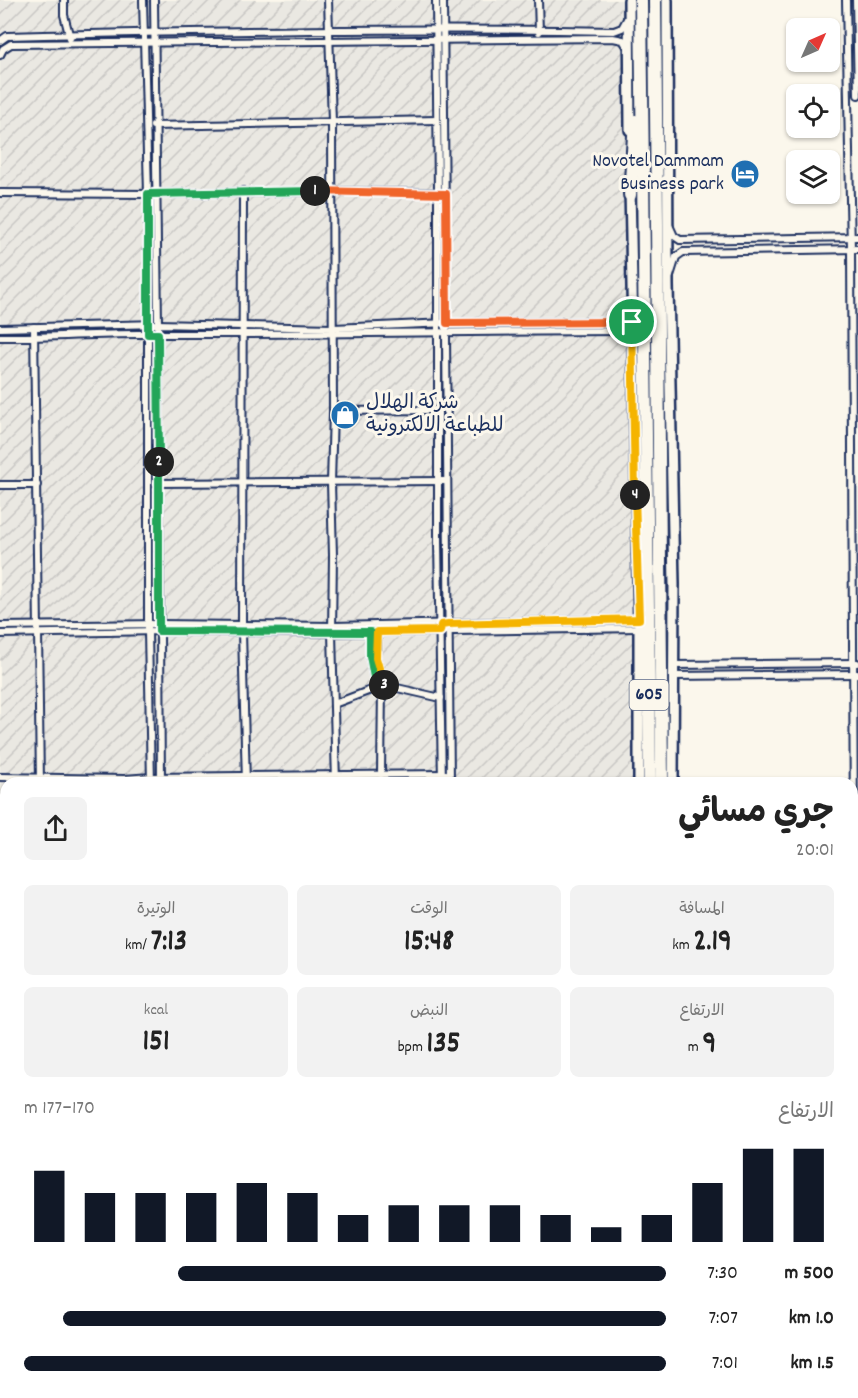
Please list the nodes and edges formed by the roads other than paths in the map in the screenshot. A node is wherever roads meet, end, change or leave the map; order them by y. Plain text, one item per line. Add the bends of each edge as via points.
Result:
1 (64, 0) edge
2 (143, 0) edge
3 (153, 0) edge
4 (328, 0) edge
5 (436, 0) edge
6 (443, 0) edge
7 (538, 0) edge
8 (628, 0) edge
9 (641, 0) edge
10 (655, 0) edge
11 (667, 0) edge
12 (846, 0) edge
13 (856, 0) edge
14 (143, 8) junction
15 (154, 8) junction
16 (629, 13) junction
17 (440, 30) junction
18 (539, 30) junction
19 (329, 31) junction
20 (397, 31) junction
21 (144, 33) junction
22 (154, 33) junction
23 (70, 34) junction
24 (846, 34) junction
25 (857, 35) edge
26 (641, 36) junction
27 (440, 39) junction
28 (539, 39) junction
29 (330, 40) junction
30 (401, 40) junction
31 (0, 41) edge
32 (144, 42) junction
33 (154, 43) junction
34 (70, 44) junction
35 (629, 50) junction
36 (0, 55) edge
37 (858, 95) edge
38 (437, 120) junction
39 (332, 122) junction
40 (145, 126) junction
41 (155, 126) junction
42 (243, 191) junction
43 (332, 191) junction
44 (0, 193) edge
45 (157, 193) junction
46 (442, 193) junction
47 (148, 194) junction
48 (630, 195) junction
49 (668, 220) junction
50 (858, 237) edge
51 (849, 238) junction
52 (854, 249) edge
53 (668, 285) junction
54 (447, 323) junction
55 (544, 323) junction
56 (158, 324) junction
57 (438, 324) junction
58 (148, 325) junction
59 (233, 326) junction
60 (243, 326) junction
61 (632, 326) junction
62 (34, 327) junction
63 (0, 328) edge
64 (331, 330) junction
65 (447, 331) junction
66 (543, 331) junction
67 (439, 333) junction
68 (148, 334) junction
69 (158, 334) junction
70 (243, 335) junction
71 (0, 337) edge
72 (34, 337) junction
73 (438, 410) junction
74 (333, 411) junction
75 (244, 482) junction
76 (438, 482) junction
77 (447, 482) junction
78 (149, 483) junction
79 (159, 483) junction
80 (331, 483) junction
81 (0, 485) edge
82 (37, 485) junction
83 (639, 624) junction
84 (0, 626) edge
85 (448, 627) junction
86 (159, 628) junction
87 (440, 628) junction
88 (149, 629) junction
89 (243, 629) junction
90 (39, 630) junction
91 (333, 630) junction
92 (374, 632) junction
93 (0, 634) edge
94 (856, 664) edge
95 (674, 665) junction
96 (856, 674) edge
97 (674, 676) junction
98 (381, 686) junction
99 (441, 698) junction
100 (334, 704) junction
101 (450, 773) junction
102 (442, 774) junction
103 (336, 775) junction
104 (381, 775) junction
105 (40, 777) edge
106 (151, 777) edge
107 (161, 777) edge
108 (246, 777) edge
109 (300, 777) edge
110 (450, 777) edge
111 (639, 777) edge
112 (650, 777) edge
113 (662, 777) edge
114 (673, 777) edge
115 (855, 777) edge

1 - 23 street
2 - 14 street
3 - 15 street
4 - 19 street
5 - 17 street
6 - 17 street
7 - 18 street
8 - 16 main road
9 - 26 highway, 605
10 - 113 highway, 605
11 - 49 main road
12 - 24 street
13 - 25 street
14 - 15 street
14 - 21 street
15 - 22 street
16 - 18 street via 622,28 614,31
16 - 35 main road
17 - 18 street
17 - 20 street
17 - 27 street
18 - 28 street
19 - 20 street
19 - 22 street
19 - 29 street
20 - 30 street
21 - 22 street
21 - 23 street
21 - 32 street
22 - 33 street
23 - 31 street via 7,36
23 - 34 street
24 - 25 street
24 - 51 street
25 - 37 street
26 - 48 highway
26 - 112 highway, 605
27 - 28 street
27 - 30 street
27 - 38 street
27 - 46 street
28 - 35 street via 613,38 623,40
29 - 30 street
29 - 33 street
29 - 39 street
32 - 33 street
32 - 34 street
32 - 40 street
33 - 41 street
34 - 36 street via 11,44
35 - 48 main road
38 - 39 street
38 - 46 street
39 - 41 street
39 - 43 street
40 - 41 street
40 - 47 street
41 - 45 street
42 - 43 street
42 - 45 street
42 - 60 street
43 - 46 street
43 - 64 street
44 - 47 street
45 - 47 street
45 - 56 street
46 - 54 street
46 - 57 street
47 - 58 street
48 - 61 main road
49 - 51 street via 674,236 680,240
49 - 53 main road
50 - 51 street
51 - 52 street
52 - 53 street via 683,252 676,257
52 - 94 street
53 - 95 main road
54 - 55 street
54 - 57 street
54 - 65 street
55 - 61 street
55 - 66 street
56 - 58 street
56 - 59 street
56 - 69 street
57 - 64 street
57 - 67 street
58 - 62 street
58 - 68 street
59 - 60 street
59 - 70 street
60 - 64 street
60 - 70 street
61 - 66 street
61 - 83 main road
62 - 63 street
62 - 72 street
64 - 67 street
64 - 70 street
64 - 74 street
65 - 66 street
65 - 67 street
65 - 77 street
67 - 73 street
68 - 69 street
68 - 72 street
68 - 78 street
69 - 70 street
69 - 79 street
70 - 75 street
71 - 72 street
72 - 82 street
73 - 74 street
73 - 76 street
74 - 80 street
75 - 79 street
75 - 80 street
75 - 89 street
76 - 77 street
76 - 80 street
76 - 87 street
77 - 85 street
78 - 79 street
78 - 88 street
79 - 86 street
80 - 91 street
81 - 82 street
82 - 90 street
83 - 85 street
83 - 111 main road
84 - 90 street
85 - 87 street
85 - 101 street
86 - 88 street
86 - 89 street
86 - 107 street
87 - 91 street
87 - 92 street
87 - 99 street
88 - 90 street
88 - 106 street
89 - 91 street
89 - 108 street
90 - 93 street
90 - 105 street
91 - 92 street
91 - 100 street
92 - 98 street via 370,656
94 - 95 street
94 - 96 street
95 - 97 main road
96 - 97 street
96 - 115 street
97 - 114 main road
98 - 99 street
98 - 100 street
98 - 104 street
99 - 102 street
100 - 103 street
101 - 102 street
101 - 110 street
102 - 104 street
103 - 104 street
103 - 109 street

